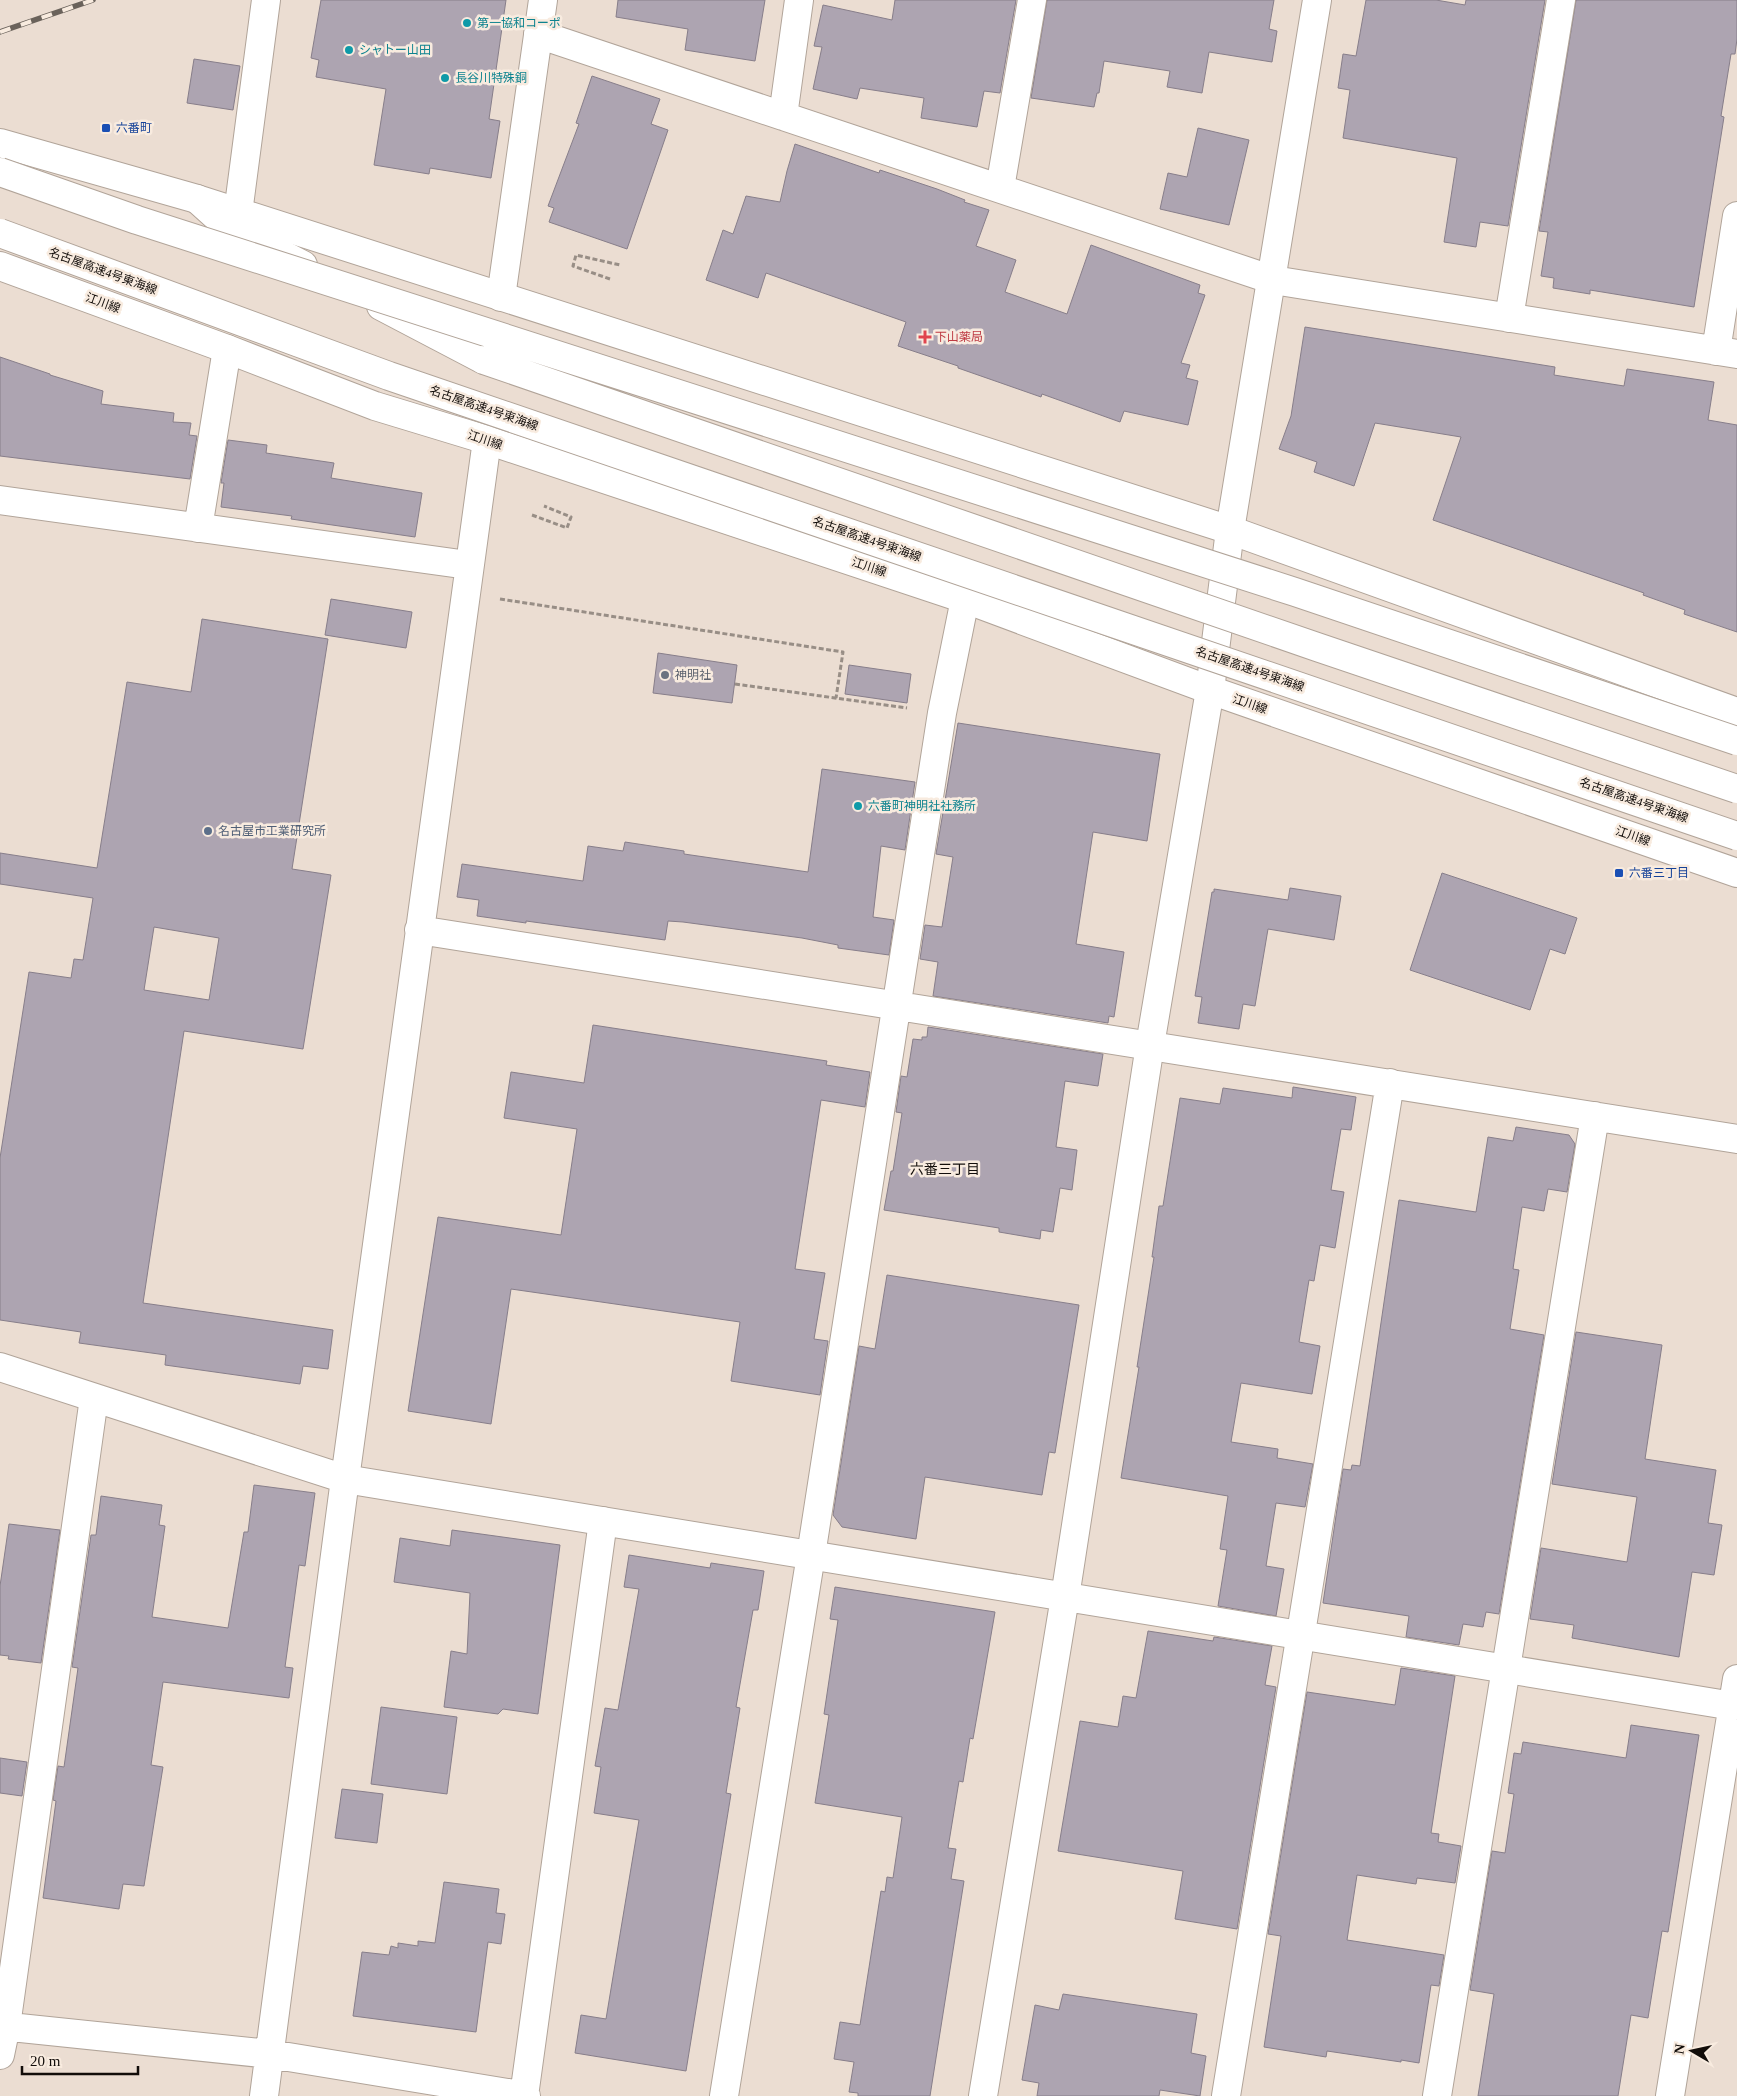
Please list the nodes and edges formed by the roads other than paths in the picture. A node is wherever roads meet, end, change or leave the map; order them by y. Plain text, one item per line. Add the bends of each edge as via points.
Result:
1 (266, 0) edge
2 (543, 0) edge
3 (799, 0) edge
4 (1032, 0) edge
5 (1318, 0) edge
6 (1561, 0) edge
7 (538, 34) junction
8 (783, 116) junction
9 (0, 143) edge
10 (0, 172) edge
11 (1000, 188) junction
12 (197, 199) junction
13 (238, 213) junction
14 (1737, 216) edge
15 (0, 234) edge
16 (0, 266) edge
17 (1273, 280) junction
18 (501, 297) junction
19 (1509, 318) junction
20 (228, 348) junction
21 (1726, 353) edge
22 (487, 440) junction
23 (0, 500) edge
24 (198, 528) junction
25 (1230, 530) junction
26 (468, 565) junction
27 (965, 599) junction
28 (1210, 690) junction
29 (1737, 712) edge
30 (1737, 741) edge
31 (1737, 789) edge
32 (1737, 836) edge
33 (1737, 872) edge
34 (419, 930) junction
35 (896, 1005) junction
36 (1150, 1045) junction
37 (1390, 1083) junction
38 (1594, 1116) junction
39 (1737, 1139) edge
40 (0, 1367) edge
41 (94, 1398) junction
42 (345, 1479) junction
43 (603, 1521) junction
44 (812, 1555) junction
45 (1065, 1597) junction
46 (1300, 1635) junction
47 (1504, 1668) junction
48 (1735, 1697) edge
49 (3, 2026) edge
50 (270, 2054) junction
51 (0, 2055) edge
52 (264, 2096) edge
53 (521, 2096) edge
54 (724, 2096) edge
55 (983, 2096) edge
56 (1226, 2096) edge
57 (1437, 2096) edge
58 (1670, 2096) edge

1 - 13 main road
2 - 7 main road
3 - 8 main road
4 - 11 main road
5 - 17 main road
6 - 19 main road
7 - 8 main road
7 - 18 main road
8 - 11 main road
9 - 12 main road
10 - 30 main road, bridge via 137,220 1295,592
11 - 17 main road
12 - 13 main road
12 - 31 main road, bridge via 227,226 484,360
13 - 18 main road
14 - 21 main road
15 - 32 main road, 名古屋高速4号東海線, bridge via 389,376
16 - 20 main road, 江川線
17 - 19 main road
17 - 25 main road
18 - 25 main road
19 - 21 main road
20 - 22 main road, 江川線 via 376,406
20 - 24 main road
22 - 26 main road
22 - 27 main road, 江川線
23 - 24 main road
24 - 26 main road
25 - 28 main road
25 - 29 main road
26 - 34 main road
27 - 28 main road, 江川線
27 - 35 main road via 942,713
28 - 33 main road, 江川線
28 - 36 main road
34 - 35 main road
34 - 42 main road
35 - 36 main road
35 - 44 main road
36 - 37 main road
36 - 45 main road
37 - 38 main road
37 - 46 main road
38 - 39 main road
38 - 47 main road
40 - 41 main road
41 - 42 main road
41 - 49 main road
42 - 43 main road
42 - 50 main road
43 - 44 main road
43 - 53 main road
44 - 45 main road
44 - 54 main road
45 - 46 main road
45 - 55 main road
46 - 47 main road
46 - 56 main road
47 - 48 main road
47 - 57 main road
48 - 58 main road
49 - 50 main road
49 - 51 main road
50 - 52 main road
50 - 53 main road

